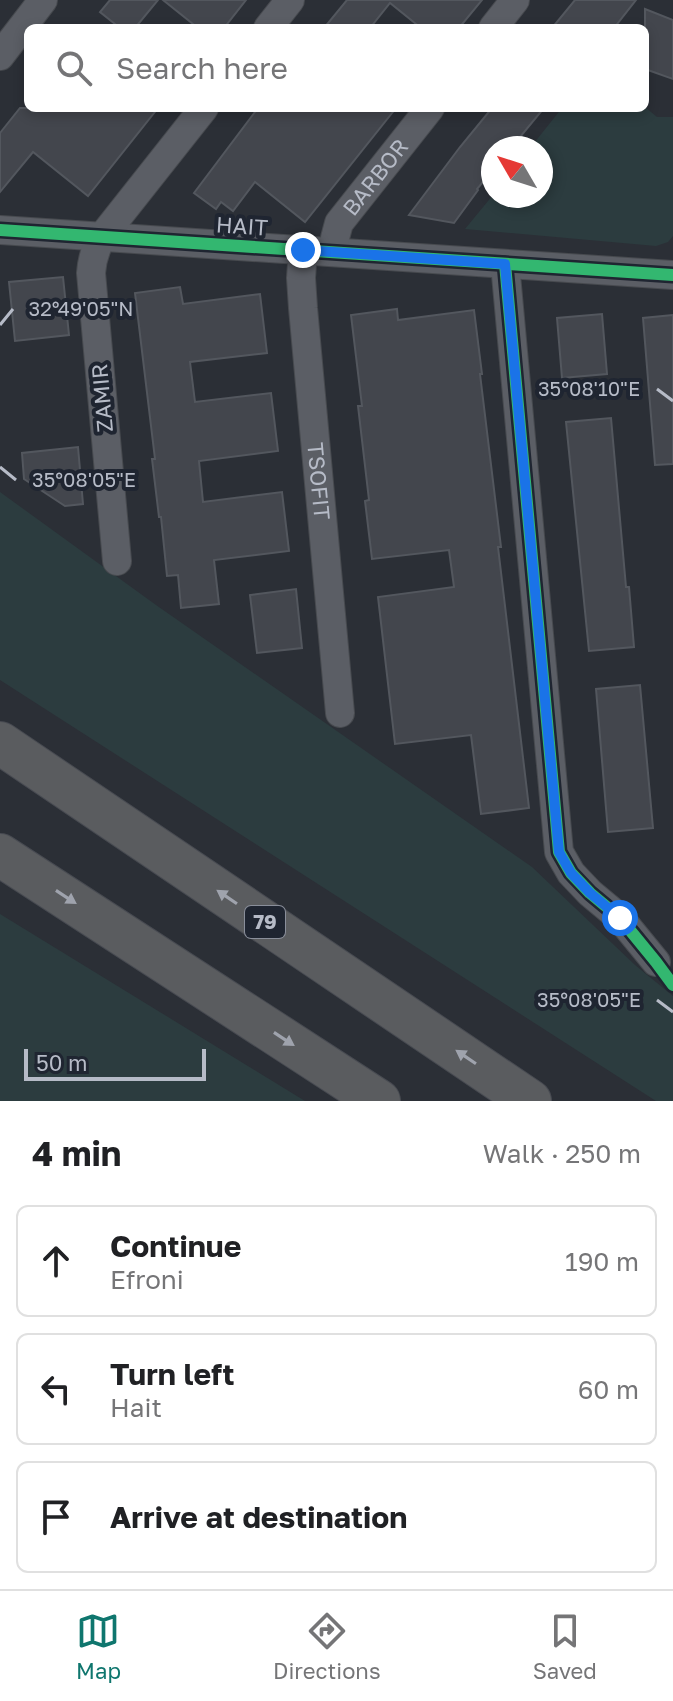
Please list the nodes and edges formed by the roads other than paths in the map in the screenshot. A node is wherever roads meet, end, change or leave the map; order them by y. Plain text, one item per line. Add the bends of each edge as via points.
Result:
1 (43, 0) edge
2 (290, 0) edge
3 (515, 0) edge
4 (25, 24) edge
5 (271, 24) edge
6 (496, 24) edge
7 (24, 25) edge
8 (0, 56) edge
9 (201, 112) edge
10 (427, 112) edge
11 (0, 230) edge
12 (102, 237) junction
13 (303, 250) junction
14 (334, 252) junction
15 (505, 264) junction
16 (673, 275) edge
17 (117, 561) dead end
18 (340, 713) dead end
19 (0, 743) edge
20 (0, 855) edge
21 (656, 962) dead end
22 (379, 1101) edge
23 (530, 1101) edge

1 - 4 street
2 - 5 street
3 - 6 street
7 - 8 street
9 - 12 street
10 - 14 street, BARBOR via 339,223
11 - 12 street, HAIT
12 - 13 street, HAIT
12 - 17 street, ZAMIR via 91,273
13 - 14 street, HAIT
13 - 18 street, TSOFIT via 303,308
14 - 15 street, HAIT
15 - 16 street, HAIT
15 - 21 street via 559,852 571,873 620,918
23 -> 19 highway, 79
20 -> 22 highway

